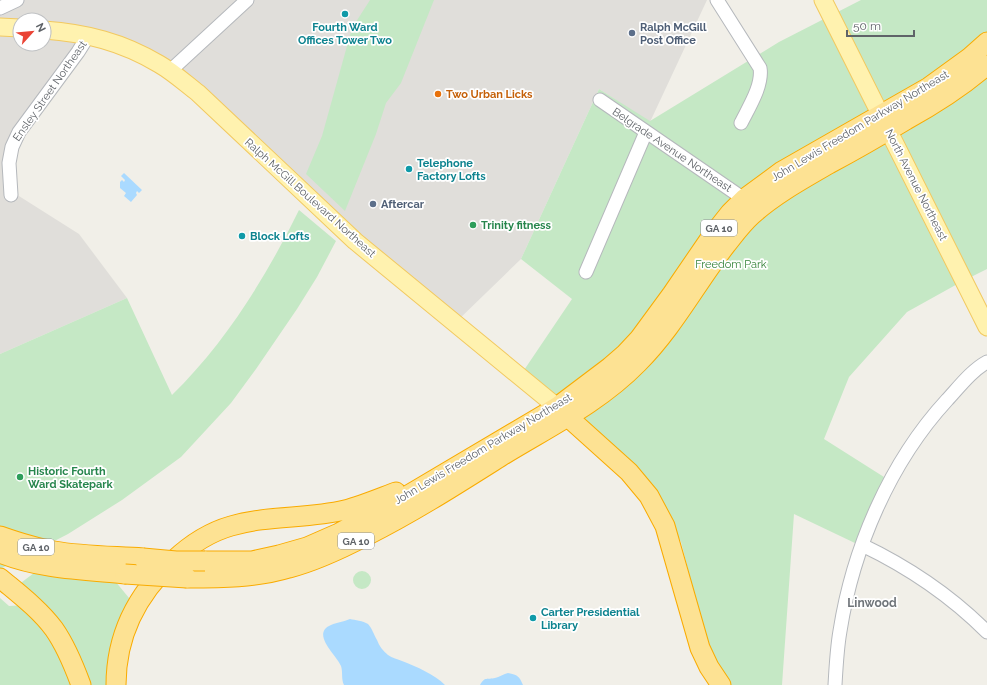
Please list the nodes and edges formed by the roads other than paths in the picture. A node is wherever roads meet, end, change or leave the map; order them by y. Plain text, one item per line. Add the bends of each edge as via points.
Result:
1 (17, 0) edge
2 (247, 0) edge
3 (717, 0) edge
4 (823, 0) edge
5 (0, 8) edge
6 (0, 27) edge
7 (12, 28) edge
8 (52, 30) edge
9 (88, 36) junction
10 (987, 42) edge
11 (987, 65) edge
12 (170, 71) junction
13 (600, 100) dead end
14 (741, 123) dead end
15 (884, 123) junction
16 (646, 132) junction
17 (11, 195) dead end
18 (744, 199) junction
19 (586, 272) dead end
20 (987, 327) edge
21 (987, 362) edge
22 (562, 412) junction
23 (434, 479) junction
24 (0, 536) edge
25 (862, 545) junction
26 (0, 553) edge
27 (0, 578) edge
28 (987, 632) edge
29 (81, 685) edge
30 (116, 685) edge
31 (721, 685) edge
32 (835, 685) edge

1 - 5 street
2 - 12 street
3 - 14 street via 760,68 758,85
4 - 15 main road, North Avenue Northeast
6 - 7 main road
8 - 9 main road, Ralph McGill Boulevard Northeast
9 - 12 main road, Ralph McGill Boulevard Northeast via 136,52
9 - 17 street, Ensley Street Northeast via 19,132 12,147 9,163
10 - 15 highway, John Lewis Freedom Parkway Northeast / GA 10
11 - 15 highway, John Lewis Freedom Parkway Northeast / GA 10 via 948,95
12 - 22 main road, Ralph McGill Boulevard Northeast via 198,94 355,241
13 - 16 street, Belgrade Avenue Northeast
15 - 18 highway, John Lewis Freedom Parkway Northeast / GA 10 via 782,171
15 - 20 main road, North Avenue Northeast
15 - 22 highway, John Lewis Freedom Parkway Northeast / GA 10 via 751,216 715,259 655,346 625,376 592,401
16 - 18 street, Belgrade Avenue Northeast
16 - 19 street
18 - 22 highway, John Lewis Freedom Parkway Northeast / GA 10 via 711,237 639,339
21 - 25 street via 968,378 924,427 888,484
22 - 23 highway, John Lewis Freedom Parkway Northeast / GA 10
22 - 26 highway, John Lewis Freedom Parkway Northeast / GA 10, bridge via 508,453 417,509 336,552 287,569 223,578 186,578 50,567
22 - 31 highway, John Lewis Freedom Parkway Northeast via 629,472 649,496 665,526 700,648
23 - 24 highway, John Lewis Freedom Parkway Northeast / GA 10, bridge via 359,523 308,547 252,561 176,561 72,553 32,546
23 - 30 highway via 345,510 261,519 230,526 190,546 150,585 133,612 120,648
25 - 28 street via 927,582
25 - 32 street via 849,587 840,631
27 - 29 highway via 39,612 54,629 70,656

